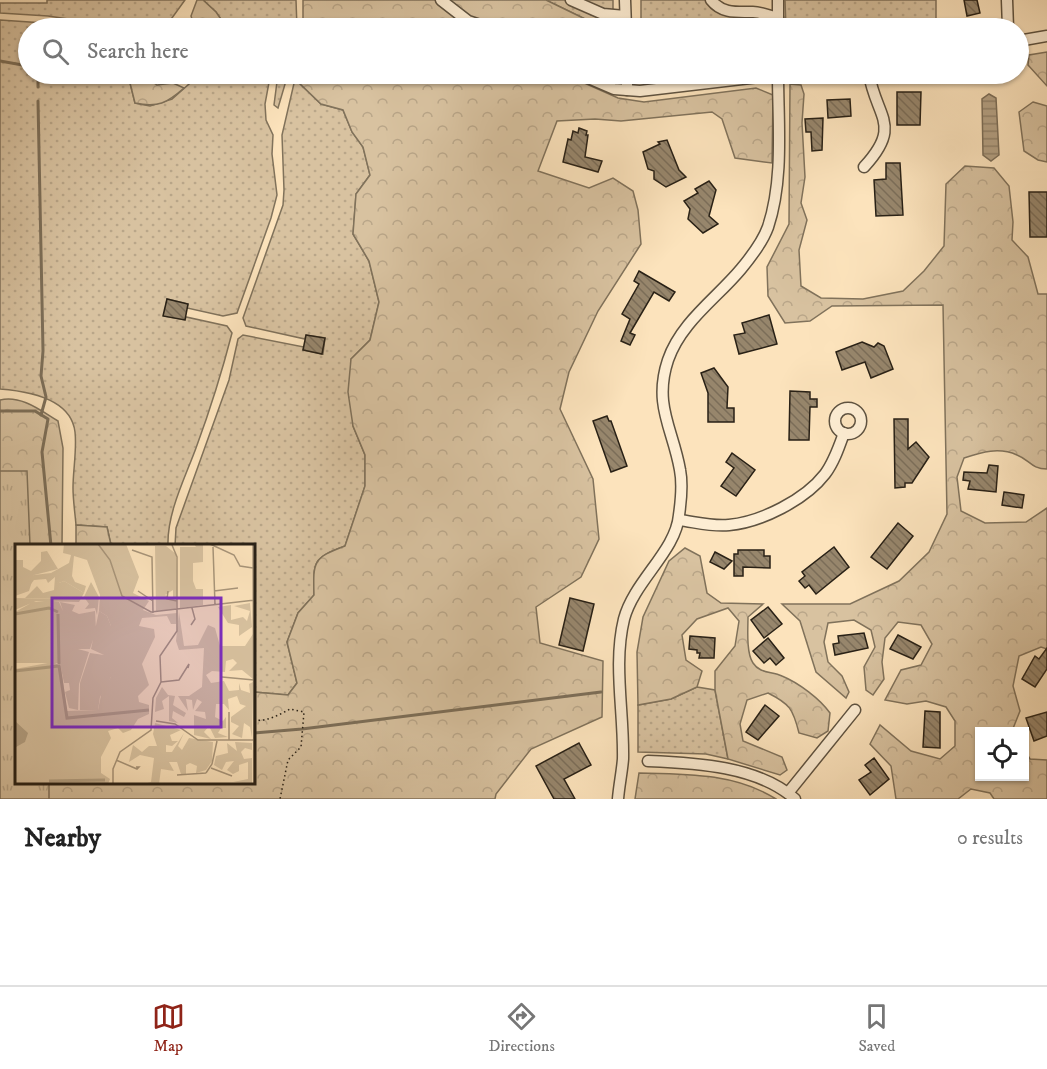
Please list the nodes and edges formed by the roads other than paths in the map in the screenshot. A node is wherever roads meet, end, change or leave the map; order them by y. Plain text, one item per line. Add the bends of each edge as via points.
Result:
1 (441, 0) edge
2 (571, 0) edge
3 (625, 0) edge
4 (711, 0) edge
5 (778, 0) edge
6 (1007, 0) edge
7 (625, 16) joint
8 (464, 18) edge
9 (767, 18) edge
10 (778, 18) edge
11 (1008, 18) edge
12 (1047, 36) edge
13 (1029, 39) edge
14 (602, 84) edge
15 (627, 84) edge
16 (697, 84) edge
17 (778, 84) edge
18 (873, 84) edge
19 (627, 90) junction
20 (864, 167) dead end
21 (844, 433) dead end
22 (679, 520) junction
23 (855, 710) dead end
24 (648, 761) dead end
25 (792, 796) edge
26 (618, 799) edge

1 - 8 street
2 - 7 street via 603,14
3 - 7 street
4 - 9 street via 730,12 754,12
5 - 10 street
6 - 11 street
12 - 13 street
14 - 19 street
15 - 19 street
16 - 19 street
17 - 22 street via 777,176 767,229 741,269 676,342 668,361 662,394 680,471
18 - 20 street via 884,130 882,143
21 - 22 street via 824,475 785,507 754,520 728,525
22 - 26 street via 625,616 619,653 623,760
23 - 25 street
24 - 25 street via 725,768 761,779

